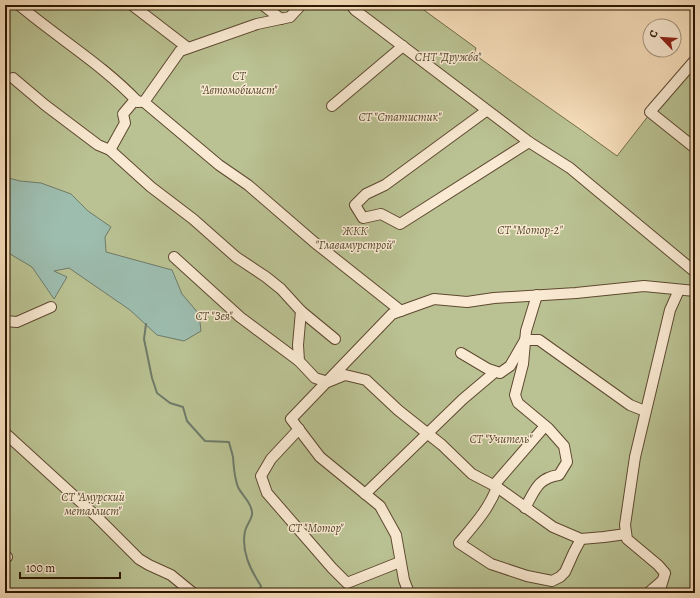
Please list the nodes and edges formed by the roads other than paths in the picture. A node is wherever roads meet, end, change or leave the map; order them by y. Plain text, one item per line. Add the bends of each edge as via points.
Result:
1 (19, 5) edge
2 (132, 5) edge
3 (263, 5) edge
4 (301, 5) edge
5 (351, 5) edge
6 (282, 18) junction
7 (402, 46) junction
8 (188, 48) junction
9 (695, 60) edge
10 (13, 78) dead end
11 (141, 102) junction
12 (332, 106) dead end
13 (486, 111) junction
14 (529, 142) junction
15 (695, 148) edge
16 (110, 150) junction
17 (174, 257) dead end
18 (695, 272) edge
19 (679, 290) junction
20 (695, 291) edge
21 (537, 296) junction
22 (51, 307) dead end
23 (301, 311) junction
24 (402, 311) junction
25 (5, 321) edge
26 (336, 338) dead end
27 (525, 340) junction
28 (461, 352) dead end
29 (299, 361) junction
30 (495, 372) junction
31 (328, 382) junction
32 (645, 412) junction
33 (545, 426) junction
34 (299, 429) junction
35 (5, 433) edge
36 (428, 433) junction
37 (495, 486) junction
38 (365, 494) junction
39 (525, 508) junction
40 (626, 534) junction
41 (581, 539) junction
42 (400, 562) junction
43 (662, 581) junction
44 (193, 593) edge
45 (409, 593) edge
46 (648, 593) edge
47 (659, 593) edge

1 - 11 street
2 - 8 street
3 - 6 street
4 - 6 street via 290,17
5 - 7 street
6 - 8 street
7 - 12 street
7 - 13 street
8 - 11 street via 180,51
9 - 15 street via 650,112
10 - 16 street via 98,145
11 - 16 street via 134,101 123,114 125,124
11 - 24 street via 248,185 314,242
13 - 14 street
13 - 14 street via 385,185 366,194 355,205 363,218 381,214 400,224
14 - 18 street via 570,168
16 - 23 street via 236,257 281,289
17 - 29 street via 240,316
19 - 20 street
19 - 21 street via 644,286
19 - 32 street via 670,310
21 - 24 street via 467,302 434,299
21 - 27 street
22 - 25 street via 17,322
23 - 26 street
23 - 29 street
24 - 31 street via 392,314
27 - 30 street via 510,366 500,373
27 - 32 street via 539,340 630,405
27 - 33 street via 515,395 518,403
28 - 30 street
29 - 31 street via 315,378
30 - 36 street
31 - 34 street via 291,419
31 - 36 street via 345,375 366,380
32 - 40 street via 635,457 625,525
33 - 37 street
33 - 39 street via 564,446 567,462 559,475 542,480
34 - 38 street via 320,457
34 - 42 street via 271,459 260,476 267,493 347,583
35 - 44 street via 139,559 171,575
36 - 37 street via 472,474
36 - 38 street
37 - 39 street
37 - 41 street via 493,498 483,515 459,543 491,564 526,576 552,581 565,572
38 - 42 street via 380,506 396,535
39 - 41 street via 553,527
40 - 41 street
40 - 43 street via 626,539 665,573
42 - 45 street
43 - 46 street
43 - 47 street

